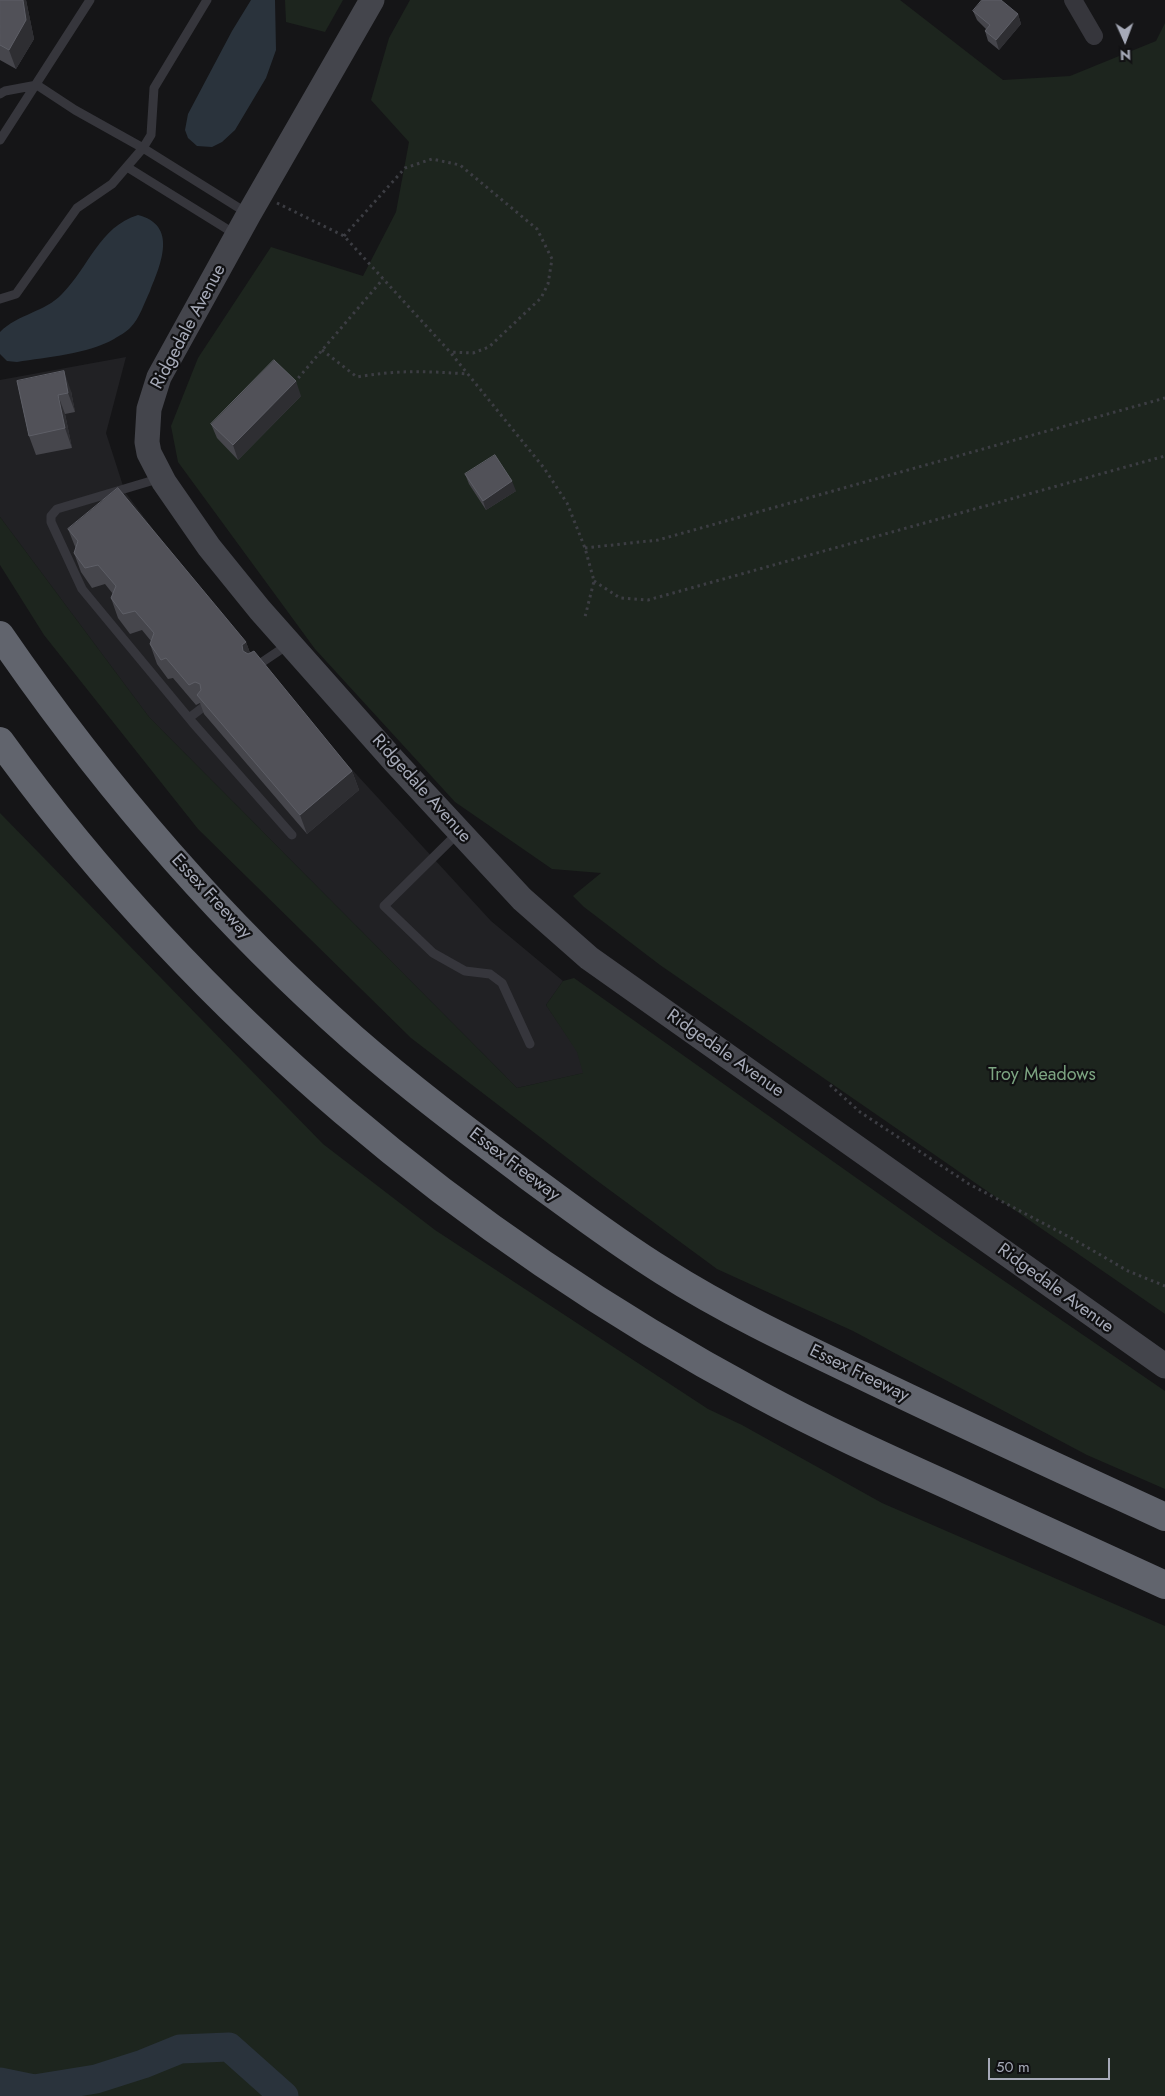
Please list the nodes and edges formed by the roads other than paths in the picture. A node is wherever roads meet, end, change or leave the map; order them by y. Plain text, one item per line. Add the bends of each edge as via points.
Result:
1 (90, 0) edge
2 (207, 0) edge
3 (372, 0) edge
4 (1073, 0) edge
5 (1094, 36) dead end
6 (37, 85) junction
7 (0, 94) edge
8 (0, 140) edge
9 (143, 148) junction
10 (127, 167) junction
11 (255, 204) junction
12 (237, 236) junction
13 (0, 299) edge
14 (161, 478) junction
15 (0, 635) edge
16 (290, 644) junction
17 (254, 668) edge
18 (202, 708) edge
19 (189, 718) junction
20 (0, 742) edge
21 (460, 832) junction
22 (292, 835) dead end
23 (530, 1044) dead end
24 (1165, 1366) edge
25 (1165, 1517) edge
26 (1165, 1586) edge

1 - 6 lane
2 - 9 lane via 154,88 151,135
3 - 11 main road, Ridgedale Avenue
4 - 5 street
6 - 7 lane via 5,90
6 - 8 lane
6 - 9 lane
9 - 10 lane
9 - 11 lane
10 - 12 lane
10 - 13 lane via 112,184 77,208 16,294
11 - 12 main road, Ridgedale Avenue
12 - 14 main road, Ridgedale Avenue via 159,377 149,409 147,442
14 - 16 main road, Ridgedale Avenue via 209,547
14 - 19 lane via 57,509 51,516 51,522 82,589
15 - 25 highway, Essex Freeway via 91,759 215,903 351,1036 490,1148 607,1234 712,1300 928,1407
16 - 17 lane
16 - 21 main road, Ridgedale Avenue
18 - 19 lane
19 - 22 lane
20 - 26 highway via 131,903 248,1024 349,1115 496,1232 655,1336 762,1396 879,1454
21 - 23 lane via 384,906 433,953 465,971 490,974 502,984
21 - 24 main road, Ridgedale Avenue via 522,899 589,958

